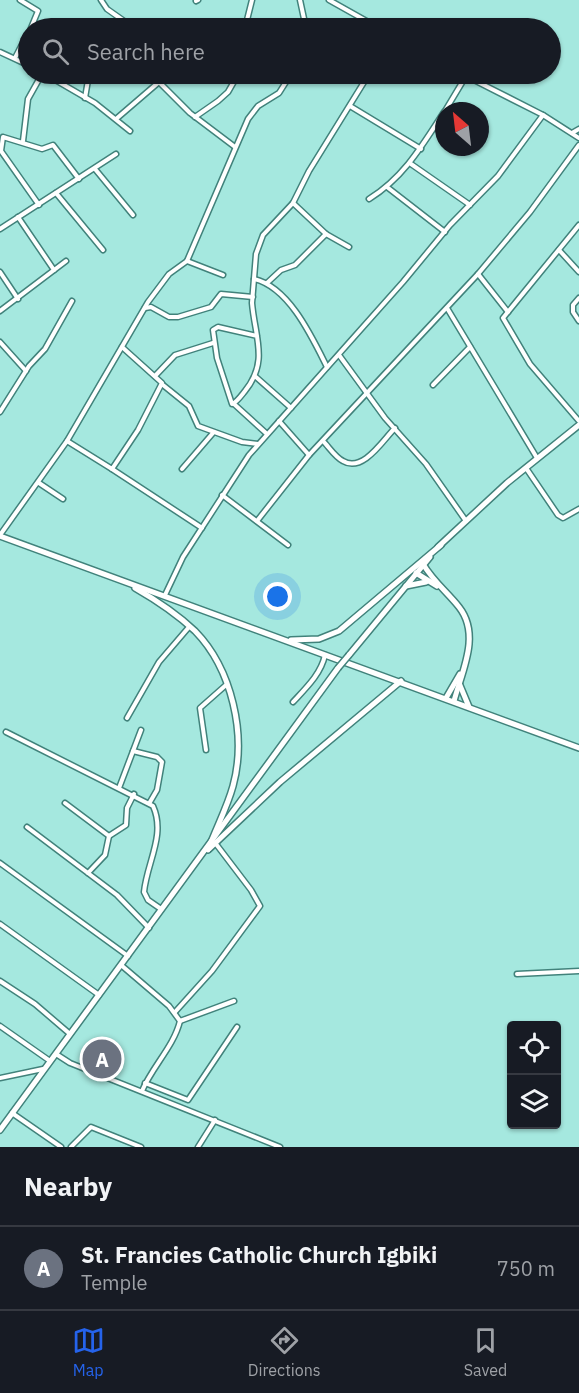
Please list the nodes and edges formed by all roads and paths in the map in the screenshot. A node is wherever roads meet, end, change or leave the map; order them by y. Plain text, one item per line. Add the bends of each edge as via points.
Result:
1 (20, 0) edge
2 (101, 0) edge
3 (252, 0) edge
4 (300, 0) edge
5 (329, 0) edge
6 (35, 18) edge
7 (120, 18) edge
8 (248, 18) edge
9 (304, 18) edge
10 (361, 18) edge
11 (0, 52) edge
12 (18, 52) edge
13 (15, 58) junction
14 (18, 60) edge
15 (38, 84) edge
16 (61, 84) edge
17 (87, 84) edge
18 (157, 84) edge
19 (161, 84) edge
20 (233, 84) edge
21 (285, 84) edge
22 (363, 84) edge
23 (459, 84) edge
24 (482, 84) edge
25 (85, 98) junction
26 (449, 102) edge
27 (350, 106) junction
28 (543, 115) junction
29 (195, 117) junction
30 (116, 119) junction
31 (435, 126) edge
32 (579, 129) edge
33 (130, 131) dead end
34 (572, 133) junction
35 (579, 138) edge
36 (23, 142) junction
37 (579, 145) edge
38 (235, 147) junction
39 (421, 149) junction
40 (116, 154) dead end
41 (411, 164) junction
42 (95, 169) junction
43 (79, 179) junction
44 (387, 187) junction
45 (56, 193) junction
46 (369, 199) dead end
47 (293, 203) junction
48 (39, 205) junction
49 (470, 205) junction
50 (133, 214) dead end
51 (18, 217) junction
52 (579, 225) edge
53 (0, 229) edge
54 (445, 232) junction
55 (326, 234) junction
56 (349, 247) dead end
57 (103, 250) dead end
58 (559, 250) junction
59 (66, 261) dead end
60 (187, 261) junction
61 (54, 270) junction
62 (0, 272) edge
63 (579, 272) edge
64 (478, 274) junction
65 (223, 275) dead end
66 (254, 279) junction
67 (267, 284) junction
68 (253, 297) junction
69 (18, 298) junction
70 (579, 298) edge
71 (72, 301) dead end
72 (145, 308) junction
73 (447, 308) junction
74 (0, 311) edge
75 (508, 312) junction
76 (579, 321) edge
77 (257, 336) junction
78 (0, 342) edge
79 (213, 343) junction
80 (122, 347) junction
81 (470, 347) junction
82 (339, 355) junction
83 (327, 367) junction
84 (26, 371) junction
85 (155, 376) junction
86 (256, 377) junction
87 (163, 385) junction
88 (433, 385) dead end
89 (368, 394) junction
90 (234, 404) junction
91 (291, 408) junction
92 (0, 412) edge
93 (279, 421) junction
94 (579, 423) edge
95 (395, 428) junction
96 (213, 432) junction
97 (267, 434) junction
98 (67, 441) junction
99 (323, 441) junction
100 (258, 444) junction
101 (309, 455) junction
102 (537, 458) junction
103 (526, 467) junction
104 (112, 469) junction
105 (182, 469) dead end
106 (39, 483) junction
107 (222, 495) junction
108 (63, 499) dead end
109 (579, 509) edge
110 (257, 521) junction
111 (466, 521) junction
112 (201, 528) junction
113 (0, 535) edge
114 (288, 545) dead end
115 (441, 545) junction
116 (423, 564) junction
117 (416, 573) junction
118 (426, 582) junction
119 (128, 583) junction
120 (405, 586) junction
121 (438, 587) junction
122 (165, 595) junction
123 (189, 627) junction
124 (283, 639) junction
125 (325, 654) junction
126 (461, 673) junction
127 (401, 681) junction
128 (459, 683) junction
129 (226, 685) junction
130 (446, 698) junction
131 (454, 701) junction
132 (293, 702) dead end
133 (469, 707) junction
134 (127, 718) dead end
135 (141, 730) dead end
136 (6, 732) dead end
137 (579, 748) edge
138 (206, 750) dead end
139 (133, 751) junction
140 (119, 788) junction
141 (134, 794) junction
142 (150, 802) junction
143 (65, 803) dead end
144 (27, 827) dead end
145 (109, 836) junction
146 (216, 844) junction
147 (208, 850) junction
148 (0, 863) edge
149 (88, 873) junction
150 (162, 910) junction
151 (0, 924) edge
152 (149, 928) junction
153 (128, 956) junction
154 (121, 965) junction
155 (579, 971) edge
156 (517, 974) dead end
157 (0, 981) edge
158 (99, 995) junction
159 (234, 1001) dead end
160 (175, 1012) junction
161 (180, 1021) junction
162 (0, 1026) edge
163 (237, 1027) dead end
164 (70, 1034) junction
165 (56, 1054) junction
166 (50, 1061) junction
167 (44, 1069) junction
168 (0, 1078) edge
169 (145, 1083) junction
170 (142, 1091) junction
171 (12, 1113) junction
172 (215, 1120) junction
173 (0, 1130) edge
174 (61, 1147) edge
175 (71, 1147) edge
176 (141, 1147) edge
177 (198, 1147) edge
178 (280, 1147) edge

1 - 6 street via 38,11
2 - 7 street
3 - 8 street
4 - 9 street
5 - 10 street
11 - 13 street
12 - 13 street
13 - 14 street
15 - 36 street via 28,99
16 - 25 street
17 - 25 street
18 - 30 street
19 - 29 street
20 - 29 street
21 - 38 street via 279,93 253,111
22 - 27 street
23 - 26 street
24 - 28 street
25 - 30 street
27 - 39 street
27 - 47 street
28 - 34 street
28 - 49 street via 505,167
29 - 38 street
30 - 33 street
31 - 39 street
32 - 34 street
34 - 35 street
36 - 43 street via 42,149 53,145
36 - 48 street via 3,137 2,151
37 - 64 street
38 - 60 street
39 - 41 street
40 - 42 street
41 - 44 street
41 - 49 street
42 - 43 street
42 - 50 street
43 - 45 street
44 - 46 street
44 - 54 street
45 - 48 street
45 - 57 street
47 - 55 street
47 - 66 street via 263,235 256,254
48 - 51 street
49 - 54 street
51 - 53 street
51 - 61 street
52 - 58 street
54 - 82 street
55 - 56 street
55 - 67 street via 295,265 281,270
58 - 63 street
58 - 75 street
59 - 61 street
60 - 65 street
60 - 72 street via 169,274
61 - 69 street
62 - 69 street
64 - 73 street
64 - 75 street
66 - 67 street
66 - 68 street
67 - 83 street via 288,301
68 - 72 street via 221,294 212,307 178,317
68 - 77 street
69 - 74 street
70 - 76 street via 573,312
71 - 84 street via 45,349
72 - 80 street
73 - 81 street
73 - 89 street
75 - 94 street via 503,322 530,364
77 - 79 street via 218,327 213,330
77 - 86 street via 260,361
78 - 84 street
79 - 85 street via 175,355
79 - 90 street via 229,401
80 - 85 street
80 - 98 street
81 - 88 street
81 - 102 street
82 - 83 street
82 - 89 street
83 - 91 street
84 - 92 street
85 - 87 street
86 - 90 street
86 - 91 street
87 - 96 street via 189,406 198,426
87 - 104 street
89 - 95 street
89 - 99 street
90 - 97 street
91 - 93 street
93 - 97 street
93 - 101 street
94 - 102 main road
95 - 99 street via 363,461 353,465 342,461
95 - 111 street
96 - 100 street
96 - 105 street
97 - 100 street
98 - 104 street
98 - 106 street
99 - 101 street
100 - 107 street
101 - 110 street
102 - 103 main road
103 - 109 street via 558,515 563,518
103 - 111 main road
104 - 112 street
106 - 108 street
106 - 113 street
107 - 110 street
107 - 112 street
110 - 114 street
111 - 115 main road
112 - 122 street
113 - 119 main road
115 - 116 main road
115 - 124 main road via 339,631 319,639
116 - 117 main road
116 - 121 main road
117 - 118 main road
117 - 120 main road
118 - 120 main road
118 - 121 main road
119 - 122 main road
119 - 123 main road
120 - 147 main road, bridge via 338,668
121 - 126 main road via 467,620 470,642
122 - 124 main road
123 - 129 main road via 206,645
123 - 134 street via 159,662
124 - 125 main road
125 - 127 main road
125 - 132 street via 323,665
126 - 128 main road
126 - 130 main road
127 - 130 main road
127 - 146 main road via 280,782
128 - 131 main road
128 - 133 main road
129 - 138 street via 200,708
129 - 147 main road via 236,725 237,757 233,785
130 - 131 main road
131 - 133 main road
133 - 137 main road
135 - 139 street
136 - 140 street
139 - 140 street
139 - 142 street via 162,762 157,790
140 - 141 street
141 - 142 street
141 - 145 street via 127,808 126,825
142 - 150 street via 159,829 144,892
143 - 145 street
144 - 149 street
145 - 149 street via 105,855
146 - 147 main road
146 - 160 street via 260,906 212,971
147 - 150 main road
148 - 153 street
149 - 152 street via 117,895
150 - 152 main road
151 - 158 street
152 - 153 main road
153 - 154 main road
154 - 158 main road
154 - 160 street
155 - 156 street
157 - 164 street
158 - 164 main road
159 - 161 street
160 - 161 street
161 - 169 street
162 - 166 street
163 - 169 street via 188,1100
164 - 165 main road
165 - 166 main road
165 - 170 street
166 - 167 main road
167 - 168 street
167 - 171 main road
169 - 170 street
170 - 172 street
171 - 173 main road
171 - 174 street
172 - 177 street
172 - 178 street
175 - 176 street via 91,1127

